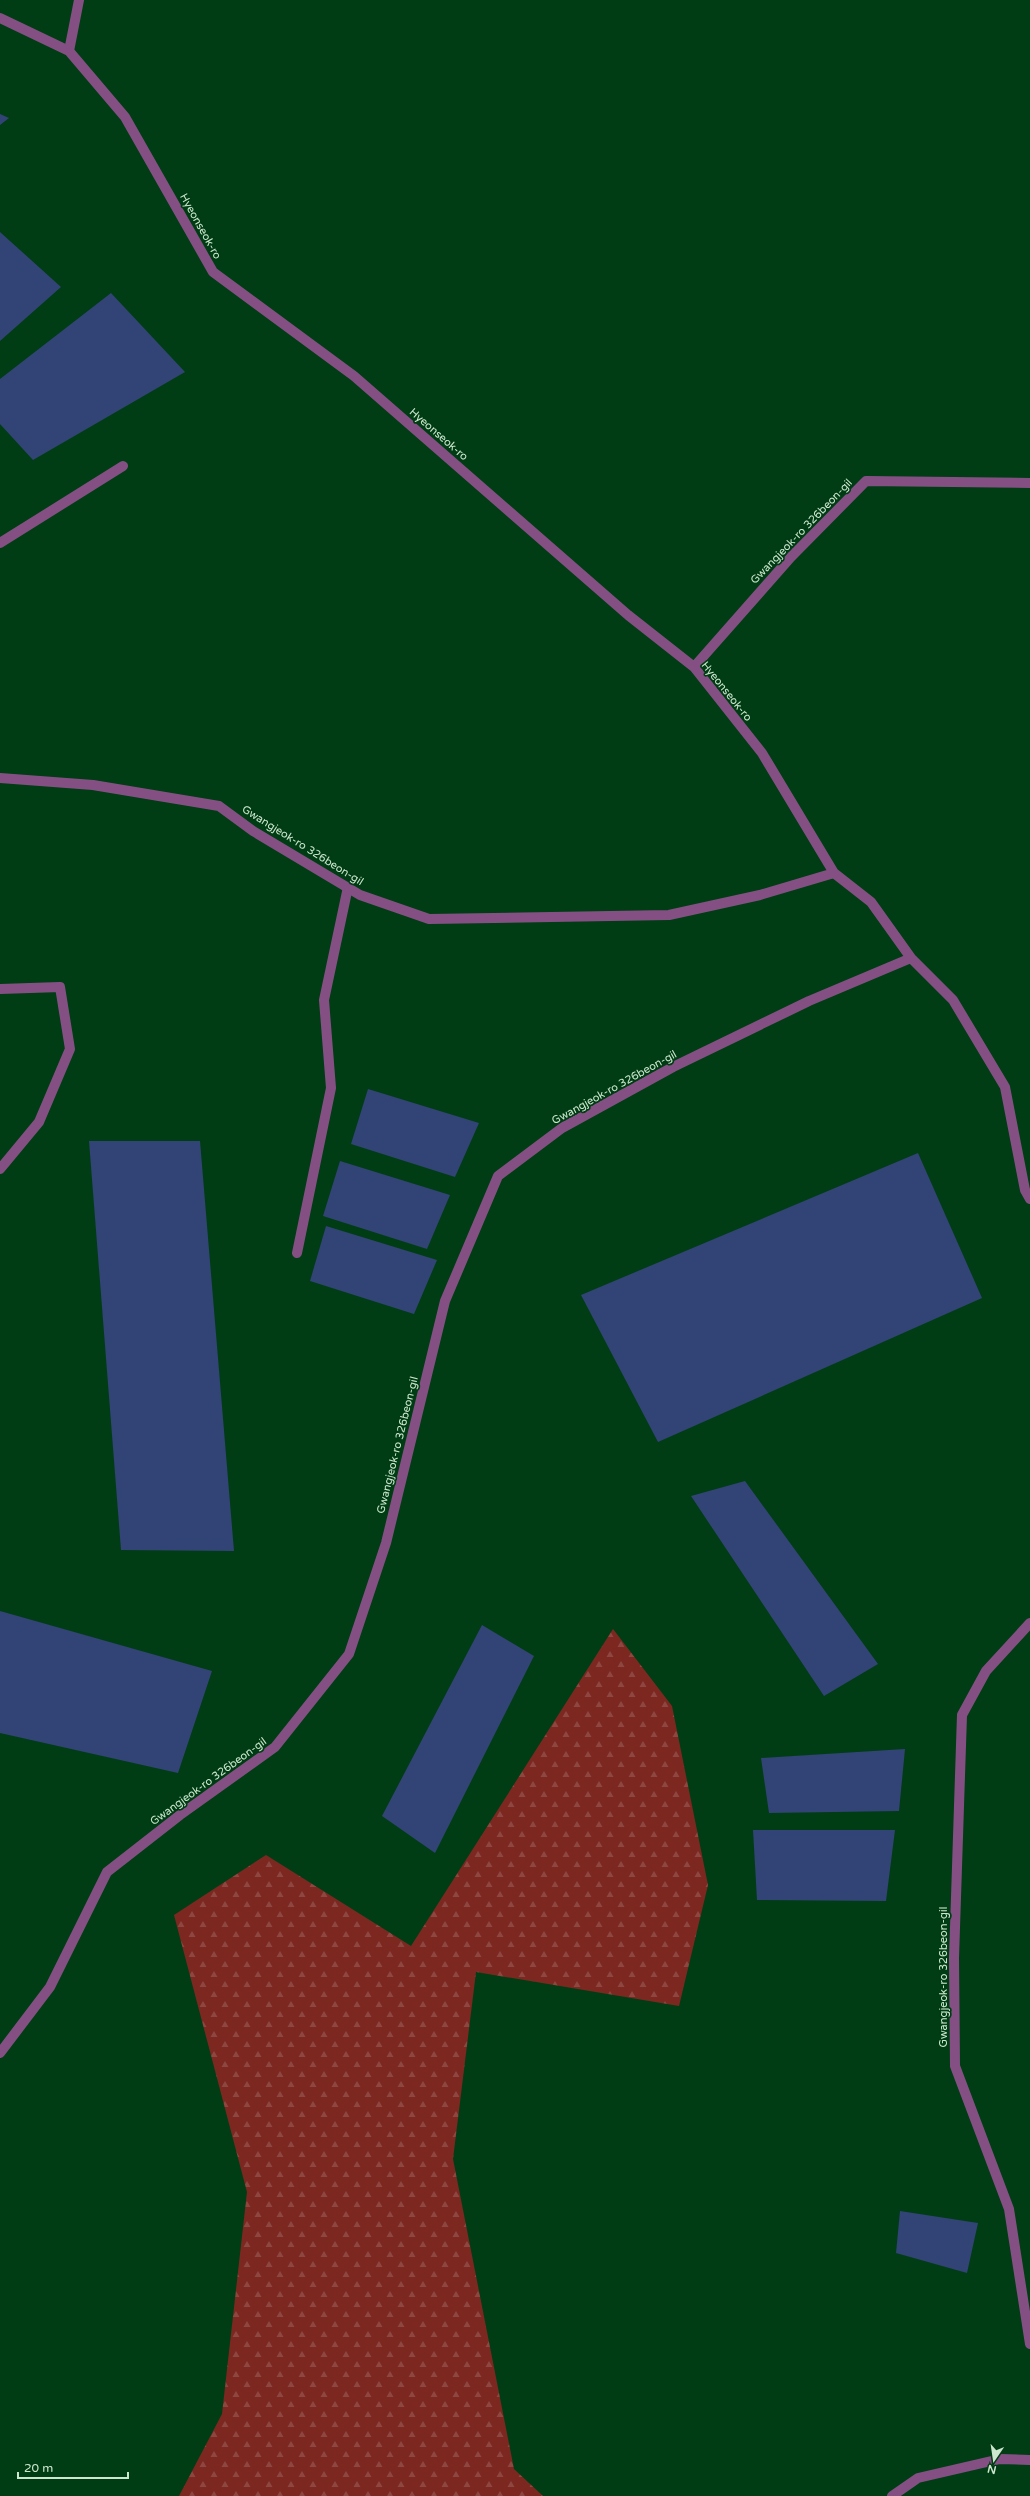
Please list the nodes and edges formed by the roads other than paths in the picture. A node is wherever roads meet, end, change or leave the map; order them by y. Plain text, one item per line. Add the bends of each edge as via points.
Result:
1 (79, 0) edge
2 (0, 18) edge
3 (69, 51) junction
4 (123, 466) dead end
5 (1030, 483) edge
6 (0, 543) edge
7 (694, 667) junction
8 (0, 778) edge
9 (834, 874) junction
10 (348, 887) junction
11 (911, 958) junction
12 (0, 989) edge
13 (0, 1170) edge
14 (1030, 1199) edge
15 (297, 1253) dead end
16 (1030, 1623) edge
17 (0, 2053) edge
18 (1030, 2344) edge
19 (1030, 2460) edge
20 (892, 2496) edge

1 - 3 street
2 - 3 street
3 - 7 street, Hyeonseok-ro via 125,117 213,272 354,376 628,615
4 - 6 street
5 - 7 street, Gwangjeok-ro 326beon-gil via 866,481 791,557
7 - 9 street, Hyeonseok-ro via 762,753
8 - 10 street, Gwangjeok-ro 326beon-gil via 93,785 219,806 254,831
9 - 10 street, Gwangjeok-ro 326beon-gil via 760,895 669,915 429,919 360,895
9 - 11 street via 871,902
10 - 15 street via 324,1000 331,1088
11 - 14 street via 953,1000 1005,1087 1025,1190
11 - 17 street, Gwangjeok-ro 326beon-gil via 809,1001 673,1067 562,1128 498,1176 445,1301 386,1543 349,1654 275,1748 180,1815 107,1872 50,1987
12 - 13 street via 60,987 70,1048 39,1122
16 - 18 street, Gwangjeok-ro 326beon-gil via 986,1671 962,1715 954,1958 956,2066 1008,2209
19 - 20 street via 1000,2458 918,2478

